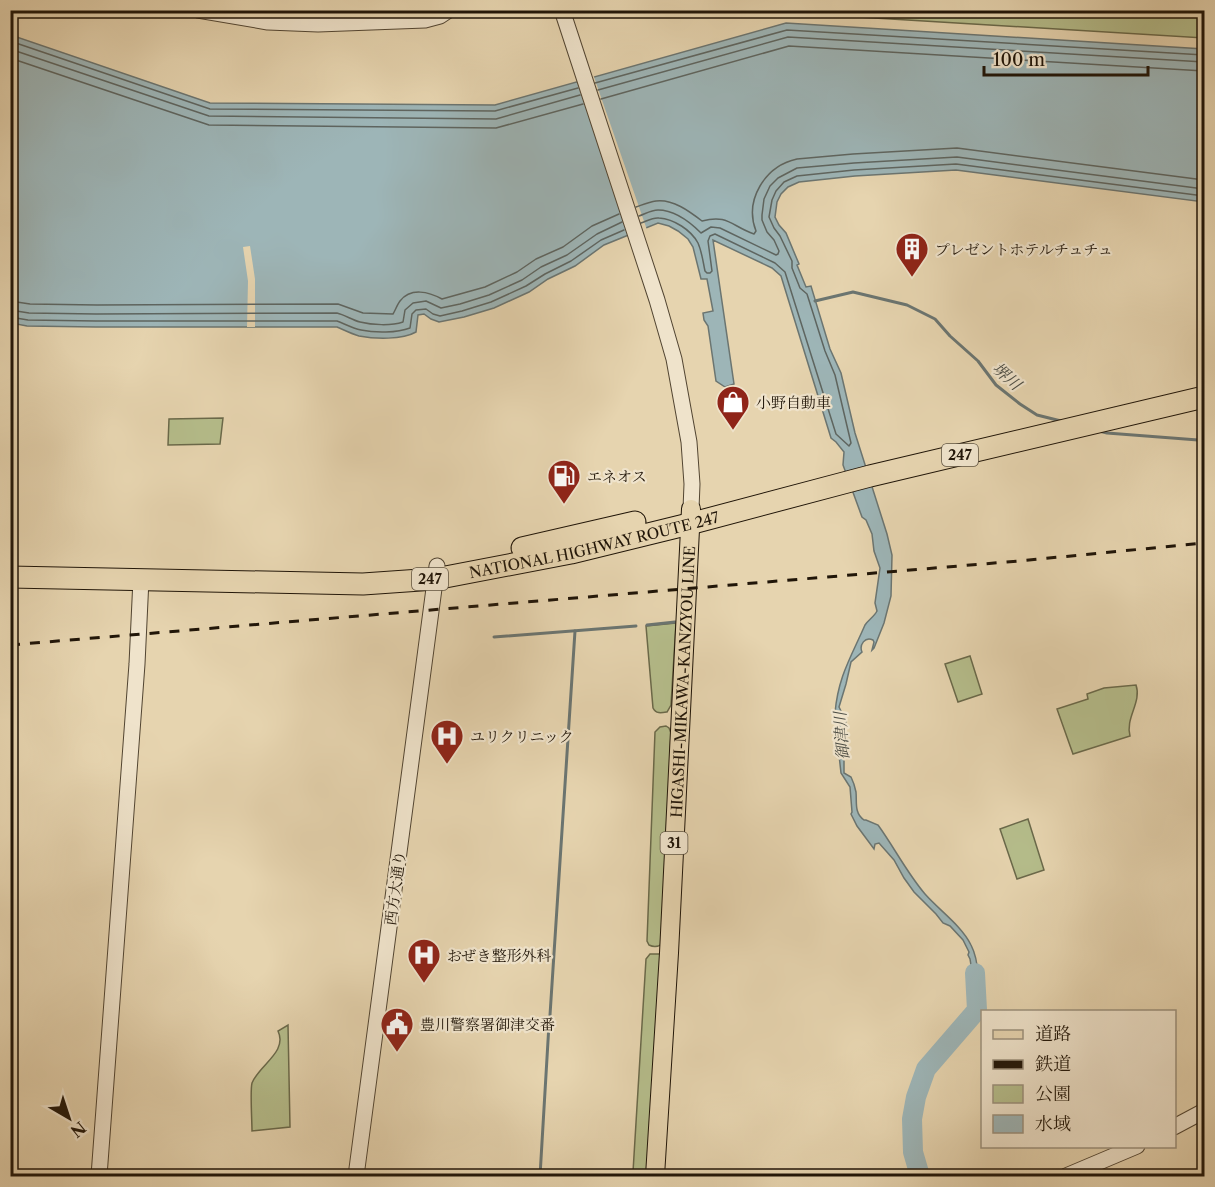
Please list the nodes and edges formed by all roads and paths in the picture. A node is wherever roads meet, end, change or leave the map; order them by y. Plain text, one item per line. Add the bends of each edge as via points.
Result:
1 (198, 10) edge
2 (449, 10) edge
3 (562, 10) edge
4 (1204, 384) edge
5 (1204, 397) edge
6 (1085, 419) junction
7 (867, 471) junction
8 (690, 517) junction
9 (10, 564) edge
10 (436, 572) junction
11 (10, 577) edge
12 (141, 579) junction
13 (1204, 1111) edge
14 (1176, 1126) edge
15 (1132, 1148) edge
16 (99, 1176) edge
17 (356, 1176) edge
18 (655, 1176) edge
19 (1066, 1176) edge

1 - 2 street via 268,22 318,24 425,20
3 - 8 street via 674,359 689,442
4 - 6 highway, 247
5 - 6 highway, 247
6 - 7 highway, NATIONAL HIGHWAY ROUTE 247 / 247 via 1030,426
6 - 7 highway, NATIONAL HIGHWAY ROUTE 247 / 247 via 1050,434
7 - 8 highway, NATIONAL HIGHWAY ROUTE 247 / 247
8 - 10 highway, NATIONAL HIGHWAY ROUTE 247 / 247 via 571,553
8 - 18 main road, HIGASHI-MIKAWA-KANZYOU LINE / 31
9 - 10 highway, NATIONAL HIGHWAY ROUTE 247 / 247
10 - 12 highway, NATIONAL HIGHWAY ROUTE 247 / 247 via 363,584
10 - 17 street, 西方大通り
11 - 12 highway, NATIONAL HIGHWAY ROUTE 247 / 247
12 - 16 street
13 - 14 street
15 - 19 street

